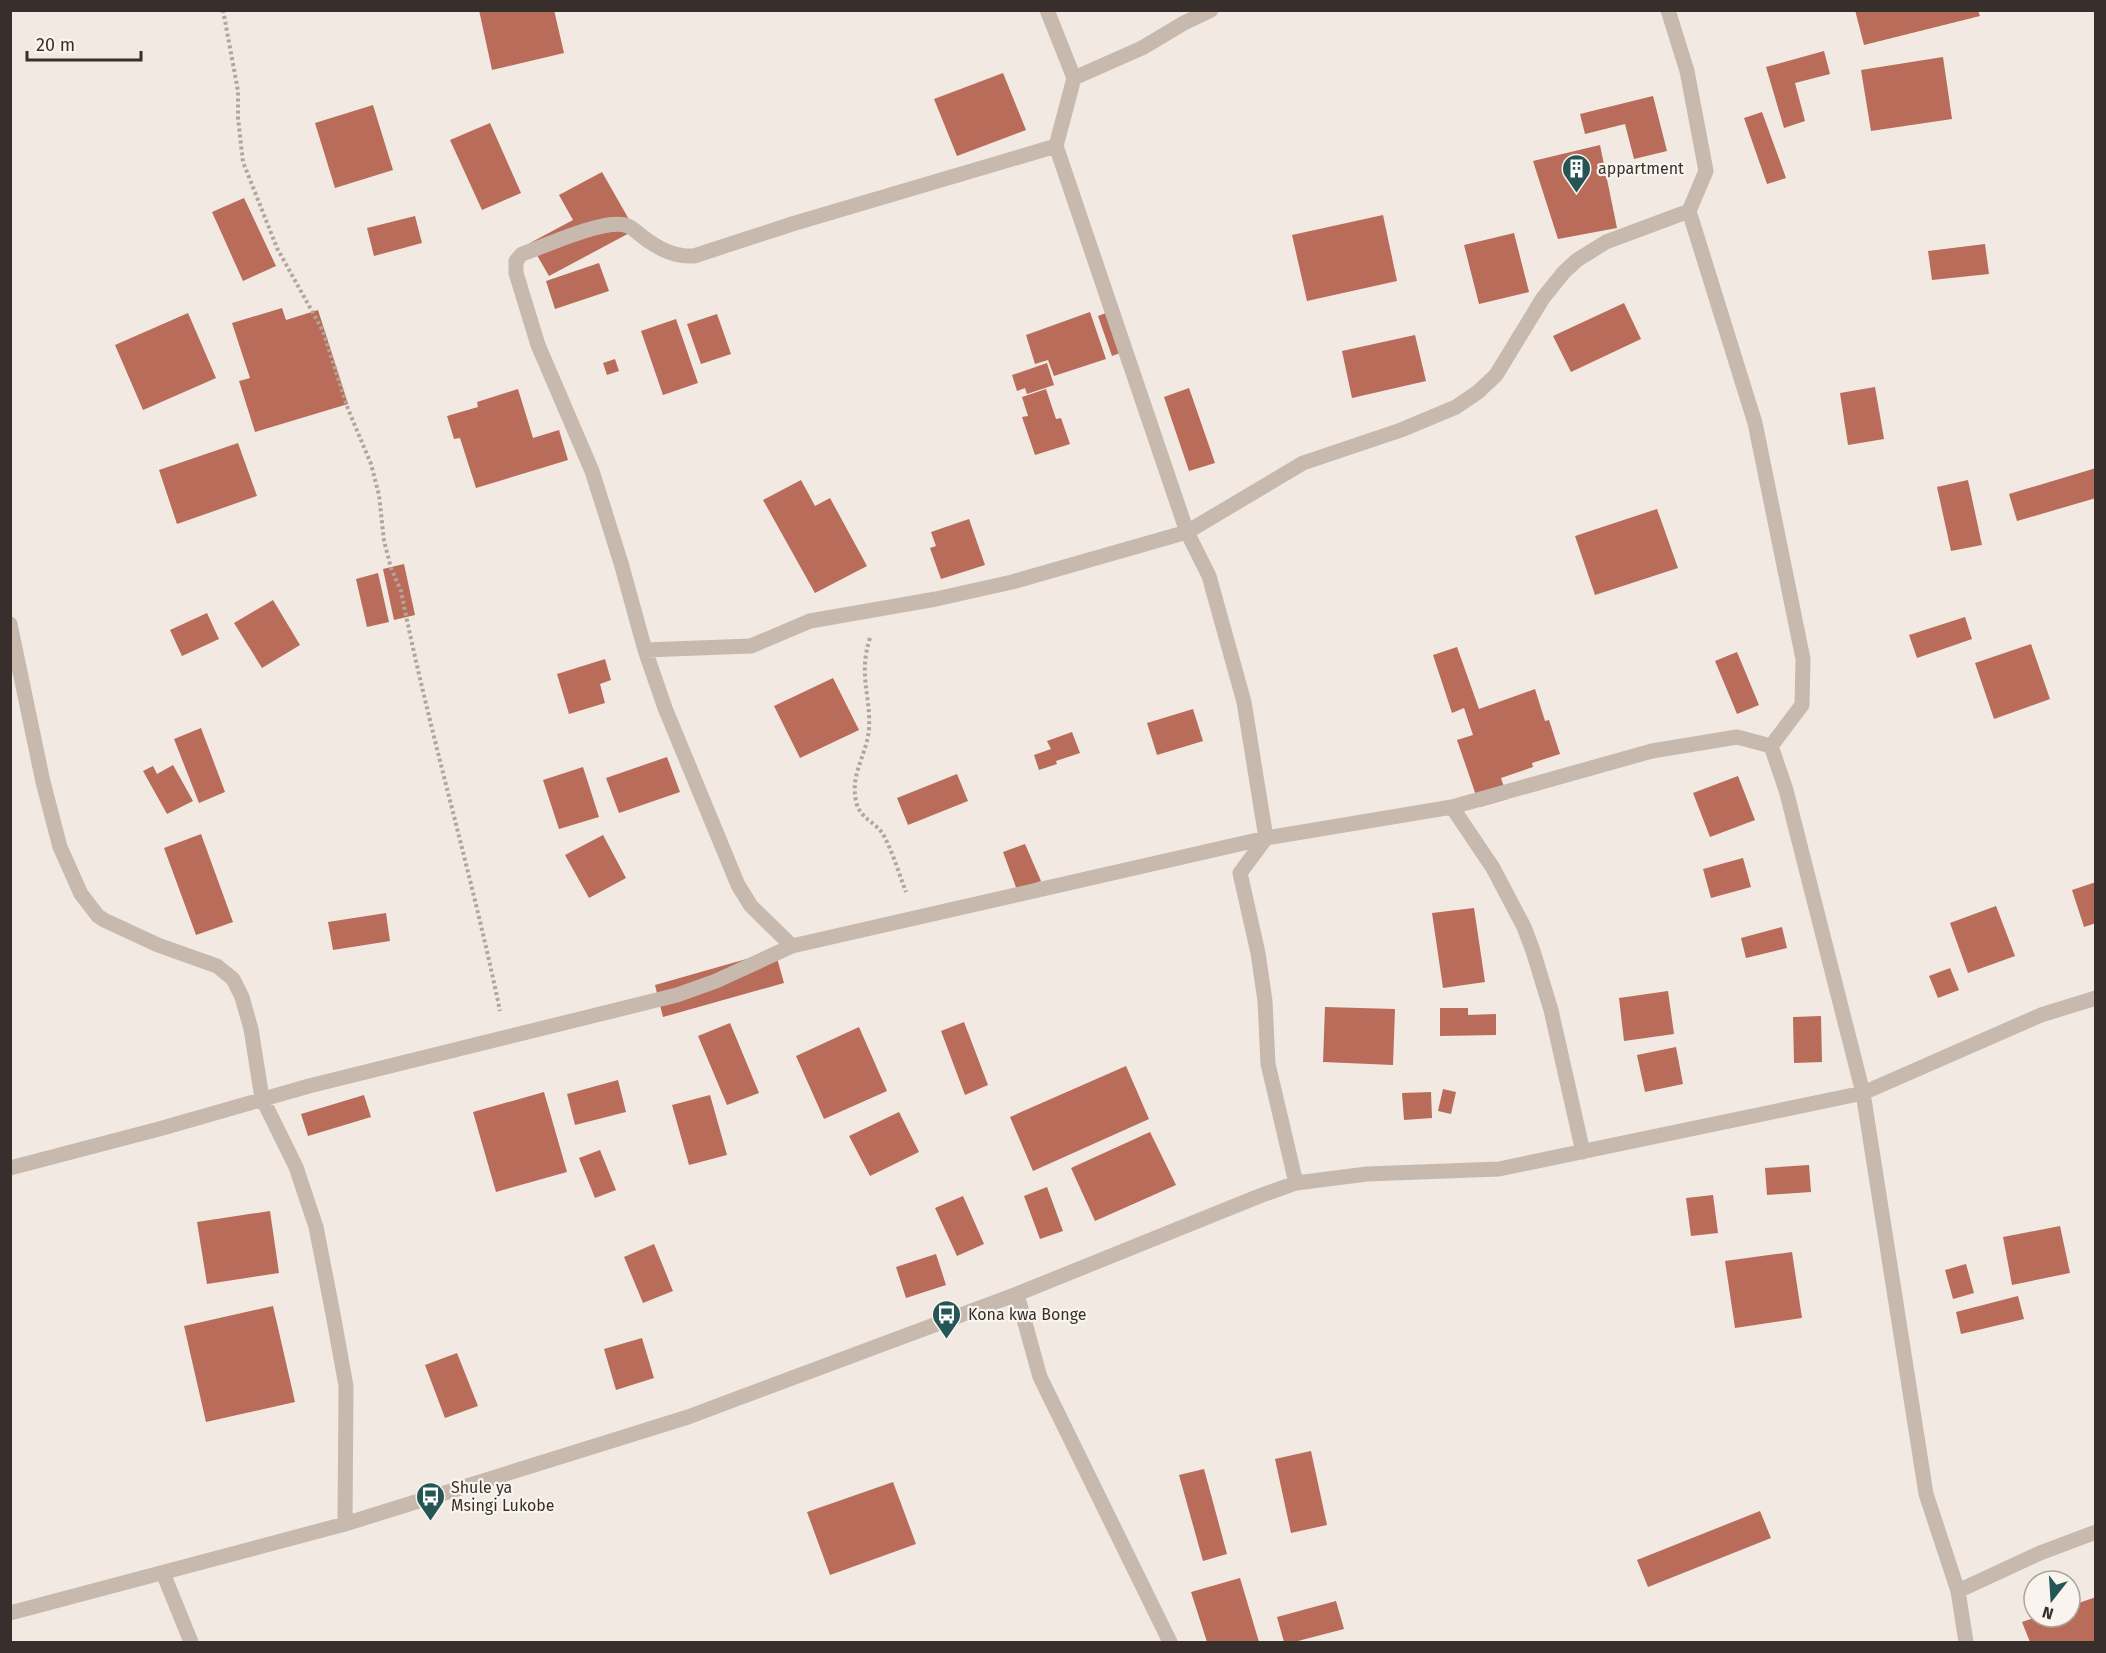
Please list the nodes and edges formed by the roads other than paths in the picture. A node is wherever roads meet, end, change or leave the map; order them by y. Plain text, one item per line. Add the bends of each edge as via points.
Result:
1 (1047, 10) edge
2 (1210, 10) edge
3 (1668, 10) edge
4 (1074, 78) junction
5 (1056, 146) junction
6 (1689, 211) junction
7 (1187, 532) junction
8 (10, 624) edge
9 (645, 650) junction
10 (1771, 746) junction
11 (1452, 807) junction
12 (1266, 838) junction
13 (792, 946) junction
14 (2096, 998) edge
15 (1863, 1093) junction
16 (262, 1098) junction
17 (1584, 1152) junction
18 (10, 1168) edge
19 (1296, 1183) junction
20 (1017, 1294) junction
21 (345, 1524) junction
22 (2096, 1532) edge
23 (163, 1574) junction
24 (1958, 1591) junction
25 (10, 1613) edge
26 (191, 1642) edge
27 (1170, 1642) edge
28 (1966, 1642) edge

1 - 4 street
2 - 4 street via 1142,48
3 - 6 street via 1687,71 1706,171
4 - 5 street
5 - 7 street
5 - 9 street via 694,256 665,251 629,226 616,223 522,254 516,261 516,273 538,345 592,471
6 - 7 street via 1605,242 1577,260 1542,298 1496,375 1456,407 1303,463
6 - 10 street via 1755,423 1803,659 1802,705
7 - 9 street via 1012,582 810,621 751,645
7 - 12 street via 1209,576 1244,702
8 - 16 street via 52,820 81,894 104,920 216,966 229,975 242,997
9 - 13 street via 738,885 751,906
10 - 11 street via 1737,737 1689,744
10 - 15 street via 1786,790
11 - 12 street
11 - 17 street via 1493,868 1524,927 1544,982
12 - 13 street
12 - 19 street via 1240,873 1260,972 1268,1064
13 - 16 street via 677,995
14 - 15 street via 2041,1015
15 - 17 street
15 - 24 street via 1926,1494
16 - 18 street
16 - 21 street via 296,1167 316,1227 331,1303 346,1386
17 - 19 street via 1499,1169 1367,1174
19 - 20 street
20 - 21 street via 688,1417
20 - 27 street via 1041,1377
21 - 23 street
22 - 24 street
23 - 25 street
23 - 26 street
24 - 28 street

